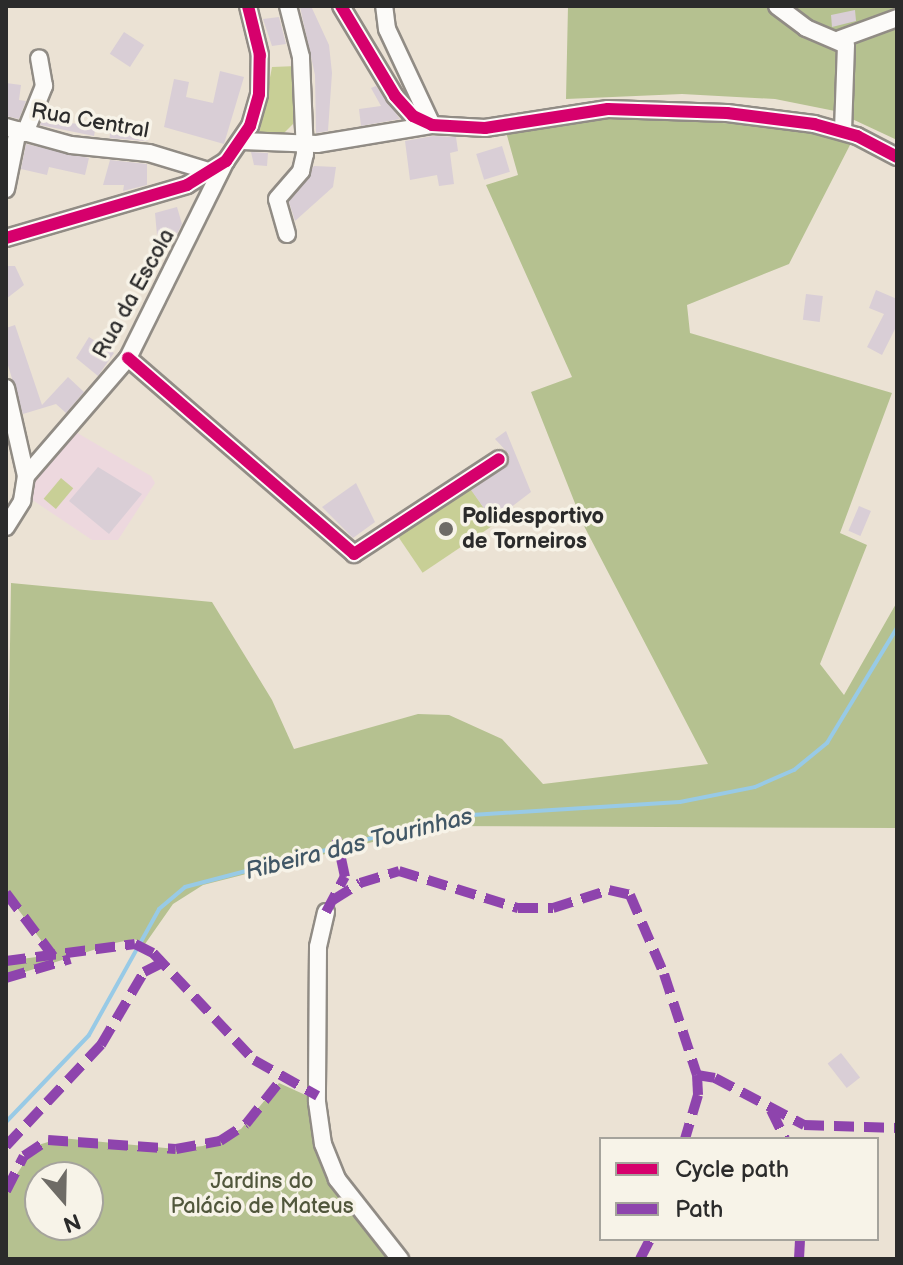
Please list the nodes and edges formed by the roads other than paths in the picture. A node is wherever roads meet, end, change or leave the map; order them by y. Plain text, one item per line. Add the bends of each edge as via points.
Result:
1 (248, 6) edge
2 (288, 6) edge
3 (341, 6) edge
4 (384, 6) edge
5 (777, 6) edge
6 (897, 18) edge
7 (840, 39) junction
8 (39, 58) dead end
9 (305, 120) junction
10 (432, 125) junction
11 (16, 130) edge
12 (843, 131) junction
13 (242, 141) junction
14 (276, 143) junction
15 (305, 145) junction
16 (897, 157) edge
17 (226, 161) junction
18 (212, 172) junction
19 (6, 189) edge
20 (287, 234) dead end
21 (6, 238) edge
22 (128, 358) junction
23 (6, 388) edge
24 (499, 459) dead end
25 (26, 476) junction
26 (6, 527) edge
27 (326, 912) dead end
28 (400, 1259) edge

1 - 13 street via 261,80 254,116
2 - 9 street via 299,47
3 - 10 street via 395,96 413,116
4 - 10 street via 387,29
5 - 7 street via 806,28
6 - 7 street
7 - 12 street via 848,53
8 - 11 street via 44,86
9 - 14 street
9 - 15 street
10 - 12 street via 485,128 577,112 675,109 775,117
10 - 15 street
11 - 18 street, Rua Central via 71,145 149,153
11 - 19 street
12 - 16 street
13 - 14 street
13 - 17 street
14 - 15 street
15 - 20 street via 301,171 277,199
17 - 18 street
17 - 22 street, Rua da Escola
18 - 21 street via 148,197
22 - 24 street via 354,554
22 - 25 street, Rua da Escola
23 - 25 street
25 - 26 street via 22,501
27 - 28 street via 318,947 317,1102 323,1144 337,1179

